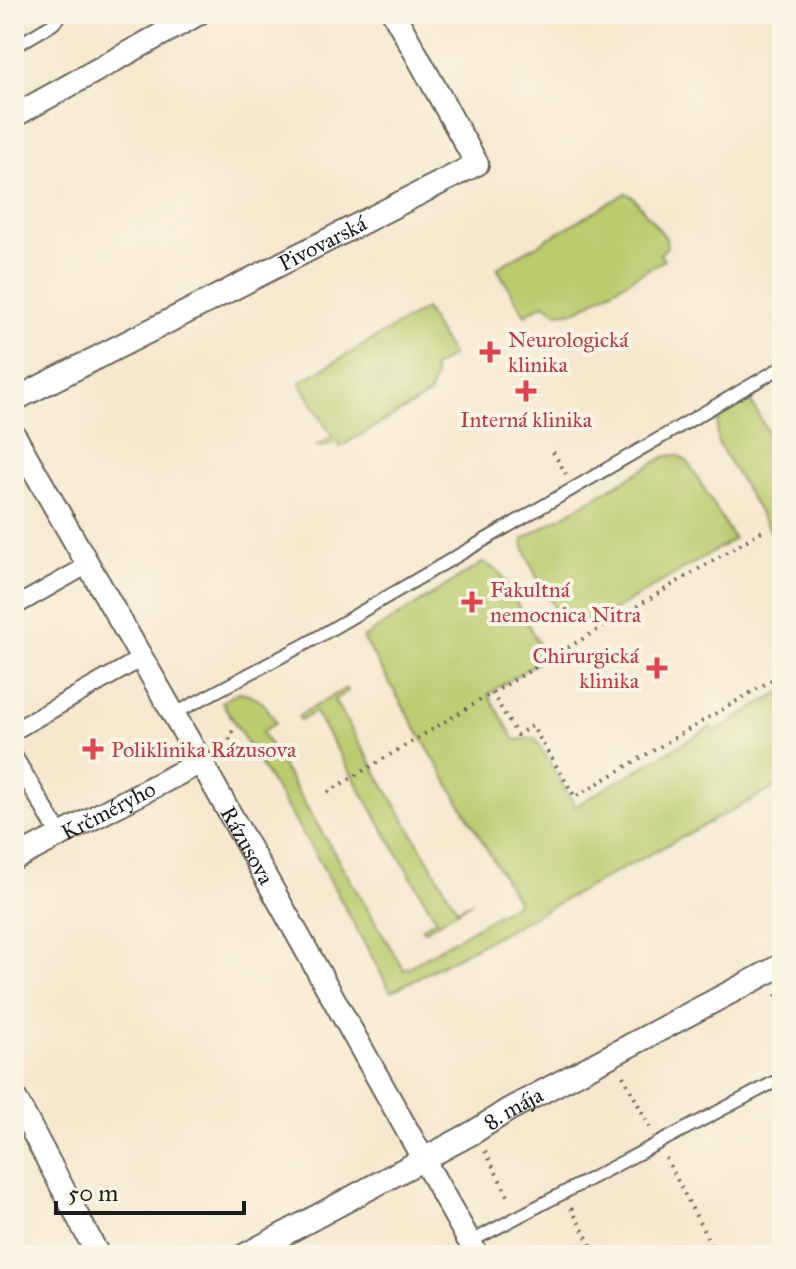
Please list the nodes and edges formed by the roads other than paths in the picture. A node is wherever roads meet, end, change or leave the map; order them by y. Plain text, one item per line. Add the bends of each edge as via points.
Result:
1 (62, 14) edge
2 (198, 14) edge
3 (394, 14) edge
4 (14, 47) edge
5 (14, 116) edge
6 (782, 367) edge
7 (14, 400) edge
8 (14, 435) edge
9 (88, 565) junction
10 (14, 607) edge
11 (142, 658) junction
12 (174, 714) junction
13 (14, 731) edge
14 (14, 757) edge
15 (212, 759) junction
16 (60, 835) junction
17 (14, 859) edge
18 (782, 965) edge
19 (782, 1078) edge
20 (14, 1096) edge
21 (423, 1158) junction
22 (474, 1248) edge
23 (98, 1255) edge
24 (245, 1255) edge

1 - 4 lane
2 - 5 street
3 - 7 street, Pivovarská via 477,164
6 - 12 lane via 311,641
8 - 9 street, Rázusova
9 - 10 street
9 - 11 street, Rázusova
11 - 12 street, Rázusova
11 - 13 street
12 - 15 street, Rázusova
14 - 16 street
15 - 16 street, Krčméryho
15 - 21 street, Rázusova
16 - 17 street, Krčméryho
18 - 21 street, 8. mája
19 - 22 lane via 519,1216
20 - 23 street
21 - 22 street, Rázusova
21 - 24 street, 8. mája

